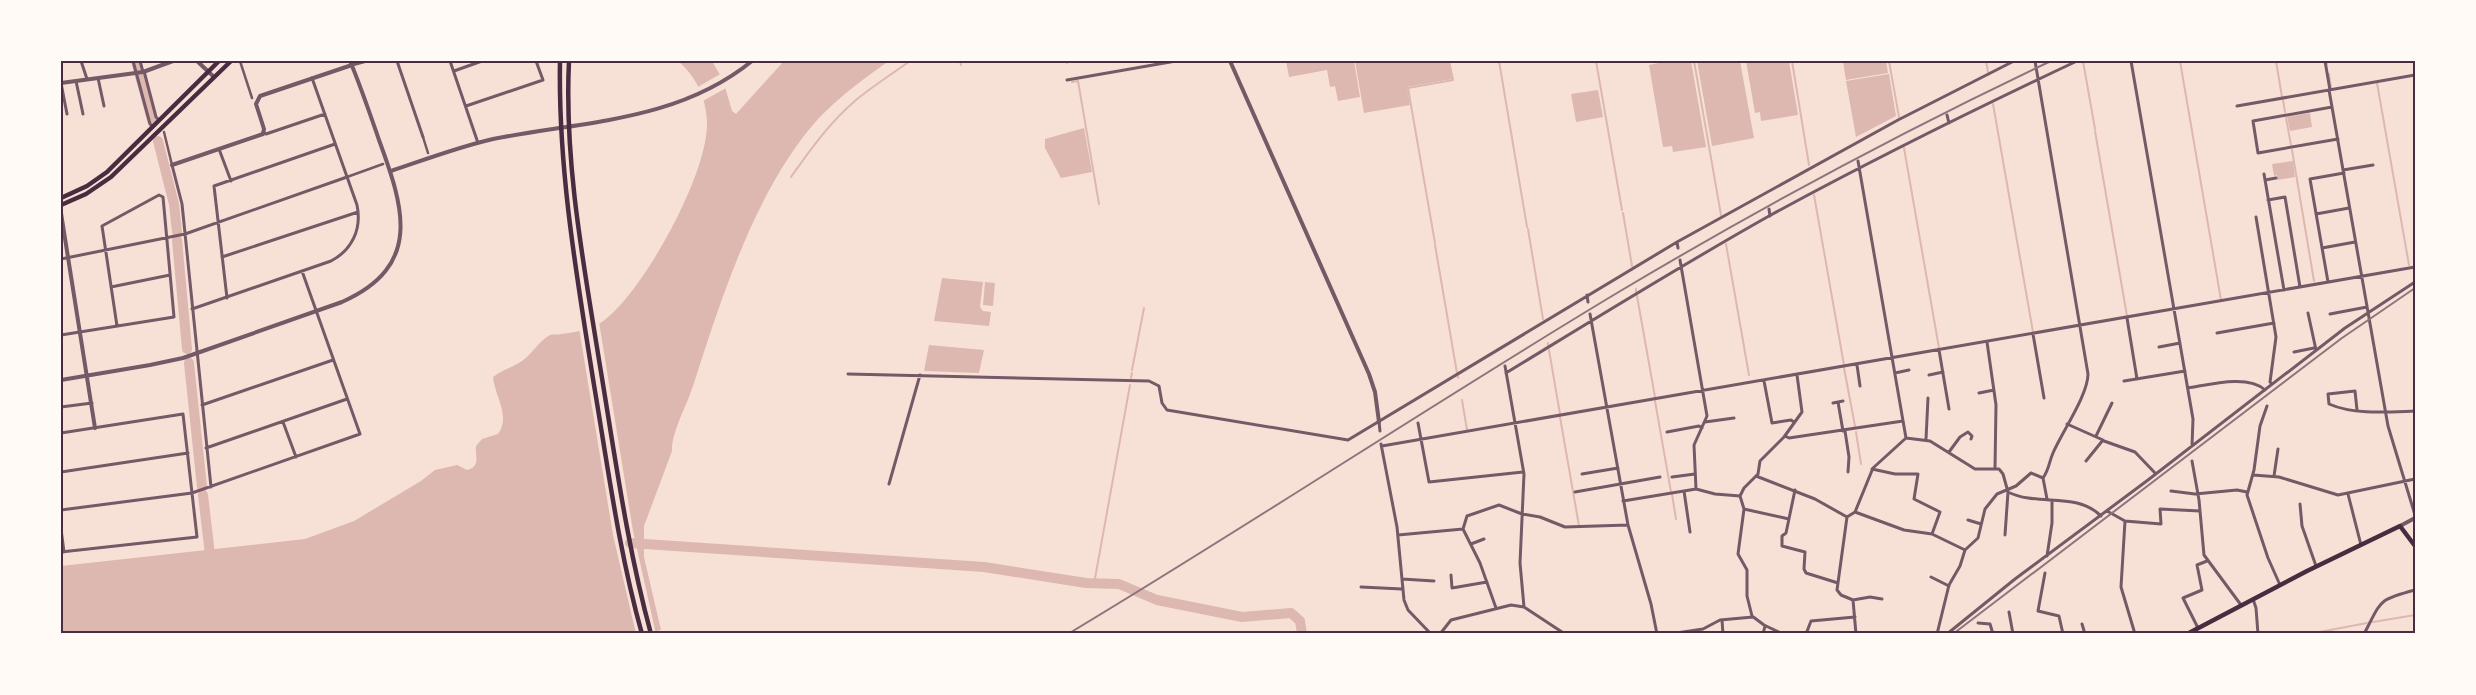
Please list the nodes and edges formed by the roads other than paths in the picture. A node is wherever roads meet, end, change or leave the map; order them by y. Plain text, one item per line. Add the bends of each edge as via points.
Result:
1 (82, 61) edge
2 (133, 61) edge
3 (140, 61) edge
4 (173, 61) edge
5 (197, 61) edge
6 (219, 61) edge
7 (230, 61) edge
8 (240, 61) edge
9 (367, 61) edge
10 (397, 61) edge
11 (450, 61) edge
12 (482, 61) edge
13 (536, 61) edge
14 (560, 61) edge
15 (568, 61) edge
16 (752, 61) edge
17 (1176, 61) edge
18 (1230, 61) edge
19 (2014, 61) edge
20 (2035, 61) edge
21 (2077, 61) edge
22 (2131, 61) edge
23 (2325, 61) edge
24 (351, 63) edge
25 (454, 71) junction
26 (141, 72) junction
27 (208, 72) junction
28 (2415, 75) edge
29 (214, 77) junction
30 (98, 78) junction
31 (312, 78) junction
32 (87, 79) junction
33 (2038, 79) junction
34 (1067, 80) dead end
35 (76, 81) junction
36 (61, 83) edge
37 (2330, 90) junction
38 (1944, 97) junction
39 (252, 98) dead end
40 (1945, 104) dead end
41 (104, 106) dead end
42 (466, 106) junction
43 (2236, 106) dead end
44 (2332, 107) junction
45 (67, 114) dead end
46 (83, 114) dead end
47 (325, 114) junction
48 (1947, 115) dead end
49 (160, 121) junction
50 (1949, 124) junction
51 (154, 127) junction
52 (569, 127) junction
53 (561, 128) junction
54 (164, 132) dead end
55 (264, 132) junction
56 (423, 138) joint
57 (2338, 139) junction
58 (478, 143) junction
59 (1855, 143) junction
60 (335, 144) junction
61 (220, 149) junction
62 (1856, 150) dead end
63 (428, 152) dead end
64 (1858, 161) dead end
65 (382, 164) dead end
66 (2373, 164) dead end
67 (172, 165) junction
68 (1859, 169) junction
69 (391, 172) junction
70 (2343, 172) junction
71 (2264, 174) dead end
72 (347, 177) junction
73 (2276, 178) dead end
74 (231, 180) junction
75 (2265, 180) junction
76 (1766, 192) junction
77 (61, 198) edge
78 (1767, 198) dead end
79 (2268, 200) junction
80 (61, 205) edge
81 (2350, 208) junction
82 (1768, 209) dead end
83 (358, 212) junction
84 (61, 213) edge
85 (2316, 214) junction
86 (1770, 216) junction
87 (2256, 216) dead end
88 (218, 222) junction
89 (185, 234) junction
90 (166, 238) junction
91 (1677, 242) junction
92 (2355, 242) junction
93 (1678, 248) dead end
94 (2322, 248) junction
95 (106, 250) junction
96 (222, 257) junction
97 (69, 258) junction
98 (61, 259) edge
99 (1680, 260) dead end
100 (1681, 267) junction
101 (2415, 267) edge
102 (302, 271) junction
103 (170, 275) junction
104 (2361, 276) junction
105 (2328, 282) junction
106 (2415, 282) edge
107 (111, 287) junction
108 (2300, 287) junction
109 (2284, 290) junction
110 (2269, 293) junction
111 (1587, 295) junction
112 (226, 298) junction
113 (1588, 302) dead end
114 (2367, 307) junction
115 (192, 309) junction
116 (2174, 309) junction
117 (316, 311) junction
118 (2308, 313) dead end
119 (2368, 313) junction
120 (1590, 314) dead end
121 (2330, 314) dead end
122 (2127, 318) junction
123 (1592, 320) junction
124 (2274, 323) junction
125 (117, 326) junction
126 (2080, 326) junction
127 (80, 332) junction
128 (2033, 334) junction
129 (61, 335) edge
130 (2222, 337) dead end
131 (1986, 342) junction
132 (2180, 343) junction
133 (1502, 347) junction
134 (2159, 347) dead end
135 (2315, 349) junction
136 (1939, 350) junction
137 (2294, 352) dead end
138 (196, 354) junction
139 (1503, 354) dead end
140 (1892, 358) junction
141 (333, 360) junction
142 (1857, 364) junction
143 (1505, 366) dead end
144 (1909, 370) dead end
145 (2185, 371) junction
146 (1943, 372) junction
147 (1506, 373) junction
148 (1895, 373) junction
149 (848, 374) dead end
150 (1929, 374) dead end
151 (1797, 375) junction
152 (87, 376) junction
153 (920, 376) junction
154 (2138, 379) junction
155 (61, 380) edge
156 (1764, 380) junction
157 (2124, 381) dead end
158 (2272, 384) junction
159 (1860, 386) dead end
160 (2188, 388) junction
161 (1994, 390) junction
162 (2265, 390) junction
163 (1703, 391) junction
164 (1979, 393) dead end
165 (1928, 398) dead end
166 (2044, 398) dead end
167 (347, 399) junction
168 (1843, 401) dead end
169 (1414, 402) junction
170 (1838, 402) junction
171 (92, 403) junction
172 (1833, 403) dead end
173 (2112, 403) dead end
174 (202, 405) junction
175 (2267, 406) dead end
176 (1607, 407) junction
177 (61, 408) edge
178 (1415, 408) dead end
179 (1950, 409) dead end
180 (2357, 410) junction
181 (2415, 411) edge
182 (2386, 413) junction
183 (1734, 418) dead end
184 (1903, 421) junction
185 (283, 422) junction
186 (1379, 422) junction
187 (1705, 422) junction
188 (1794, 422) junction
189 (1418, 423) dead end
190 (1515, 423) junction
191 (2067, 424) junction
192 (96, 428) junction
193 (1702, 428) junction
194 (1380, 431) dead end
195 (1844, 431) junction
196 (1666, 432) dead end
197 (61, 433) edge
198 (1785, 436) junction
199 (2096, 436) junction
200 (1906, 438) junction
201 (1421, 439) junction
202 (1926, 439) junction
203 (1971, 439) dead end
204 (2104, 441) junction
205 (2192, 446) junction
206 (206, 448) junction
207 (2278, 449) dead end
208 (1949, 452) junction
209 (188, 453) junction
210 (296, 457) junction
211 (2086, 461) dead end
212 (2192, 461) dead end
213 (1618, 468) junction
214 (1994, 468) junction
215 (1872, 469) junction
216 (61, 472) edge
217 (1523, 472) junction
218 (1848, 472) dead end
219 (1582, 474) dead end
220 (1695, 474) junction
221 (2156, 474) junction
222 (2253, 475) junction
223 (1756, 476) junction
224 (2274, 476) junction
225 (1660, 477) dead end
226 (1672, 477) dead end
227 (2043, 478) junction
228 (2415, 479) edge
229 (2404, 482) junction
230 (889, 484) dead end
231 (1620, 484) junction
232 (211, 487) junction
233 (1696, 489) junction
234 (1795, 490) junction
235 (1684, 491) junction
236 (2008, 491) junction
237 (2171, 491) dead end
238 (1575, 492) dead end
239 (2247, 492) junction
240 (192, 493) junction
241 (2198, 494) junction
242 (2348, 494) junction
243 (1740, 496) junction
244 (2046, 500) junction
245 (2052, 500) junction
246 (1623, 501) junction
247 (2300, 504) dead end
248 (1744, 509) junction
249 (61, 510) edge
250 (2107, 511) junction
251 (2200, 511) junction
252 (1855, 512) junction
253 (1522, 514) junction
254 (2101, 516) junction
255 (2415, 517) edge
256 (1847, 518) junction
257 (1789, 519) junction
258 (1968, 520) dead end
259 (2124, 521) junction
260 (1981, 524) junction
261 (1628, 526) junction
262 (2400, 526) junction
263 (1463, 529) junction
264 (61, 530) edge
265 (1690, 532) dead end
266 (1932, 534) junction
267 (1397, 535) junction
268 (2006, 535) dead end
269 (1484, 539) dead end
270 (1471, 544) junction
271 (2360, 545) junction
272 (2415, 546) edge
273 (1965, 550) junction
274 (63, 552) edge
275 (2047, 556) junction
276 (2207, 561) junction
277 (2316, 566) junction
278 (2045, 573) dead end
279 (1451, 575) dead end
280 (1931, 577) dead end
281 (1402, 579) junction
282 (1434, 581) dead end
283 (1487, 582) junction
284 (1838, 583) junction
285 (2280, 585) junction
286 (1949, 586) junction
287 (1361, 587) dead end
288 (1402, 589) junction
289 (2415, 590) edge
290 (1882, 599) dead end
291 (2253, 599) junction
292 (1854, 600) junction
293 (2241, 605) junction
294 (1524, 607) junction
295 (1496, 608) junction
296 (2009, 612) dead end
297 (1754, 617) junction
298 (1855, 617) junction
299 (1722, 620) junction
300 (1978, 623) dead end
301 (2082, 624) dead end
302 (1765, 626) junction
303 (2198, 628) junction
304 (642, 634) edge
305 (651, 634) edge
306 (1379, 634) edge
307 (1404, 634) edge
308 (1430, 634) edge
309 (1440, 634) edge
310 (1565, 634) edge
311 (1656, 634) edge
312 (1670, 634) edge
313 (1723, 634) edge
314 (1763, 634) edge
315 (1783, 634) edge
316 (1806, 634) edge
317 (1856, 634) edge
318 (1937, 634) edge
319 (1947, 634) edge
320 (1993, 634) edge
321 (2013, 634) edge
322 (2063, 634) edge
323 (2084, 634) edge
324 (2135, 634) edge
325 (2187, 634) edge
326 (2258, 634) edge
327 (2364, 634) edge

1 - 32 street
2 - 26 street
3 - 26 street
4 - 26 street
5 - 27 street
6 - 27 main road
7 - 29 main road
8 - 39 street
9 - 24 street
10 - 56 street
11 - 25 street
12 - 25 street
13 - 42 street via 543,80
14 - 53 main road
15 - 52 main road
16 - 52 street via 698,95 644,114
17 - 34 street
18 - 186 street via 1369,374
19 - 38 street
20 - 33 street
21 - 33 street
22 - 116 street
23 - 37 street
24 - 31 street
24 - 69 street
25 - 42 street
26 - 30 street
26 - 49 street
26 - 51 street via 150,124
27 - 29 street
27 - 49 main road
28 - 37 street
29 - 80 main road via 111,177 86,194
30 - 32 street
30 - 41 street
31 - 47 street
31 - 55 street via 257,98
32 - 35 street
33 - 50 street
33 - 126 street
35 - 36 street
35 - 46 street
36 - 45 street
37 - 43 street
37 - 44 street
38 - 40 street
38 - 59 street
42 - 58 street
44 - 57 street
44 - 57 street via 2253,121 2258,153
47 - 55 street
47 - 60 street
48 - 50 street
49 - 51 main road
50 - 68 street
51 - 77 main road via 101,177
52 - 53 street
52 - 305 main road via 577,218 592,319 627,532
53 - 58 street
53 - 304 main road via 567,205 584,320 619,534
54 - 67 street
55 - 61 street
56 - 63 street
57 - 70 street
58 - 69 street
59 - 62 street
59 - 76 street
60 - 72 street
60 - 74 street
61 - 67 street
61 - 74 street
64 - 68 street
65 - 72 street
66 - 70 street
67 - 89 street via 182,204
68 - 86 street
68 - 140 street
69 - 117 street via 402,220 399,241 391,261 378,279 361,293
70 - 81 street
70 - 85 street via 2310,179
71 - 75 street
72 - 83 street
72 - 88 street
73 - 75 street
74 - 88 street via 214,186
75 - 79 street
76 - 78 street
76 - 91 street
79 - 108 street via 2285,198
79 - 109 street
81 - 85 street
81 - 92 street
82 - 86 street
83 - 96 street
83 - 102 street via 357,231 345,251 332,260
84 - 97 street
85 - 94 street
86 - 100 street
87 - 110 street
88 - 89 street
88 - 96 street
89 - 90 street
89 - 115 street
90 - 95 street
90 - 95 street via 163,197 159,195 102,226
90 - 103 street
91 - 93 street
91 - 111 street
92 - 94 street
92 - 104 street
94 - 105 street
95 - 97 street
95 - 107 street
96 - 112 street
97 - 98 street
97 - 127 street
99 - 100 street
100 - 123 street
100 - 163 street
101 - 104 street
102 - 112 street
102 - 117 street
103 - 107 street
103 - 125 street via 174,317
104 - 105 street
104 - 114 street
105 - 108 street
106 - 119 street
107 - 125 street
108 - 109 street
109 - 110 street
110 - 116 street
110 - 124 street
111 - 113 street
111 - 133 street
112 - 115 street
114 - 119 street
114 - 121 street
115 - 138 street
116 - 122 street
116 - 132 street
117 - 138 street
117 - 141 street
118 - 135 street
119 - 135 street
119 - 182 street
120 - 123 street
122 - 126 street
122 - 154 street
123 - 147 street
123 - 176 street
124 - 130 street via 2219,332
124 - 158 street via 2277,340 2272,358
125 - 127 street
126 - 128 street
126 - 191 street via 2088,377
127 - 129 street
127 - 152 street
128 - 131 street
128 - 166 street
131 - 136 street
131 - 161 street
132 - 134 street
132 - 145 street
133 - 139 street
133 - 169 street
135 - 137 street
135 - 158 street
136 - 140 street
136 - 146 street
138 - 152 street via 150,366
138 - 174 street
140 - 142 street
140 - 148 street
141 - 167 street
141 - 174 street
142 - 151 street
142 - 159 street
143 - 147 street
144 - 148 street
145 - 154 street
145 - 160 street
146 - 150 street
146 - 179 street
147 - 190 street
148 - 184 street
149 - 153 street
151 - 156 street
151 - 188 street via 1803,410
152 - 155 street
152 - 171 street
153 - 186 street via 1149,382 1159,386 1162,403 1167,410 1344,440
153 - 230 street
154 - 157 street
156 - 163 street
156 - 188 street via 1772,423
158 - 162 street
160 - 162 street via 2229,381 2255,384
160 - 205 street via 2193,422
161 - 164 street
161 - 214 street
162 - 205 street
163 - 176 street
163 - 187 street
165 - 202 street
167 - 185 street
167 - 210 street via 360,434
168 - 170 street
169 - 178 street
169 - 186 street
170 - 172 street
170 - 195 street
171 - 177 street
171 - 192 street
173 - 199 street
174 - 206 street
175 - 222 street via 2260,426
176 - 190 street
176 - 213 street
180 - 180 street via 2329,404 2328,394 2355,391
180 - 182 street
181 - 182 street
182 - 229 street
183 - 187 street
184 - 195 street
184 - 200 street
185 - 206 street
185 - 210 street
186 - 194 street
187 - 193 street
188 - 198 street
189 - 201 street
190 - 201 street
190 - 217 street
191 - 199 street
191 - 227 street
192 - 197 street
192 - 209 street via 183,414
193 - 196 street
193 - 220 street via 1694,445
195 - 198 street
195 - 218 street via 1850,457
198 - 223 street via 1760,461
199 - 204 street
200 - 202 street
200 - 215 street
201 - 217 street via 1429,482
201 - 267 street via 1381,445
202 - 208 street
203 - 208 street via 1968,432 1962,434
204 - 211 street
204 - 221 street via 2135,452
205 - 221 street
206 - 232 street
207 - 224 street
208 - 214 street via 1975,469
209 - 216 street
209 - 240 street
210 - 232 street
212 - 241 street
213 - 219 street
213 - 231 street
214 - 236 street via 2003,474
215 - 252 street
215 - 266 street via 1918,474 1914,499 1940,512
217 - 253 street
220 - 226 street
220 - 233 street
221 - 250 street
222 - 224 street
222 - 239 street
223 - 234 street
223 - 243 street
224 - 242 street via 2338,495
225 - 231 street
227 - 236 street via 2030,473
227 - 244 street
228 - 229 street
229 - 242 street
229 - 255 street
231 - 238 street
231 - 246 street
232 - 240 street
233 - 235 street
233 - 243 street
234 - 256 street
234 - 257 street
235 - 246 street
235 - 265 street
236 - 244 street via 2025,499
236 - 260 street via 1995,496 1987,506
236 - 268 street
237 - 241 street
239 - 241 street
239 - 285 street
240 - 249 street
240 - 274 street via 197,536
241 - 251 street
242 - 271 street
243 - 248 street
244 - 245 street
245 - 254 street via 2079,502
245 - 275 street
246 - 261 street
247 - 277 street via 2302,526
248 - 257 street
248 - 297 street via 1738,554 1747,570 1747,596
250 - 254 street
250 - 259 street
251 - 259 street via 2160,509 2161,524
251 - 276 street via 2202,551
252 - 256 street
252 - 266 street via 1904,530
253 - 261 street via 1569,528
253 - 263 street via 1499,505 1467,516
253 - 294 street via 1520,563
254 - 275 street
255 - 262 street
256 - 284 street
257 - 284 street via 1786,533 1782,536 1782,546 1805,552 1806,573
258 - 260 street
259 - 324 street via 2121,586
260 - 273 street via 1978,538
261 - 311 street via 1651,604
262 - 271 main road
262 - 272 main road
263 - 267 street
263 - 270 street
264 - 274 street
266 - 273 street
267 - 281 street
269 - 270 street
270 - 283 street
271 - 277 main road
273 - 286 street
275 - 319 street
276 - 293 street
276 - 303 street via 2197,565 2202,590 2183,598
277 - 285 main road
278 - 322 street via 2038,611 2060,616
279 - 283 street via 1452,588
280 - 286 street
281 - 282 street
281 - 288 street
283 - 295 street
284 - 292 street via 1838,593
285 - 291 main road
286 - 318 street
287 - 288 street
288 - 308 street via 1408,610
289 - 327 street via 2382,601
290 - 292 street
291 - 293 main road
291 - 326 street
292 - 298 street
293 - 303 main road
294 - 295 street
294 - 310 street
295 - 309 street via 1451,620
296 - 321 street
297 - 299 street
297 - 302 street
298 - 316 street via 1811,620
298 - 317 street
299 - 312 street via 1703,629
299 - 313 street
300 - 320 street via 1990,624
301 - 323 street
302 - 314 street
302 - 315 street
303 - 325 main road
306 - 307 street

